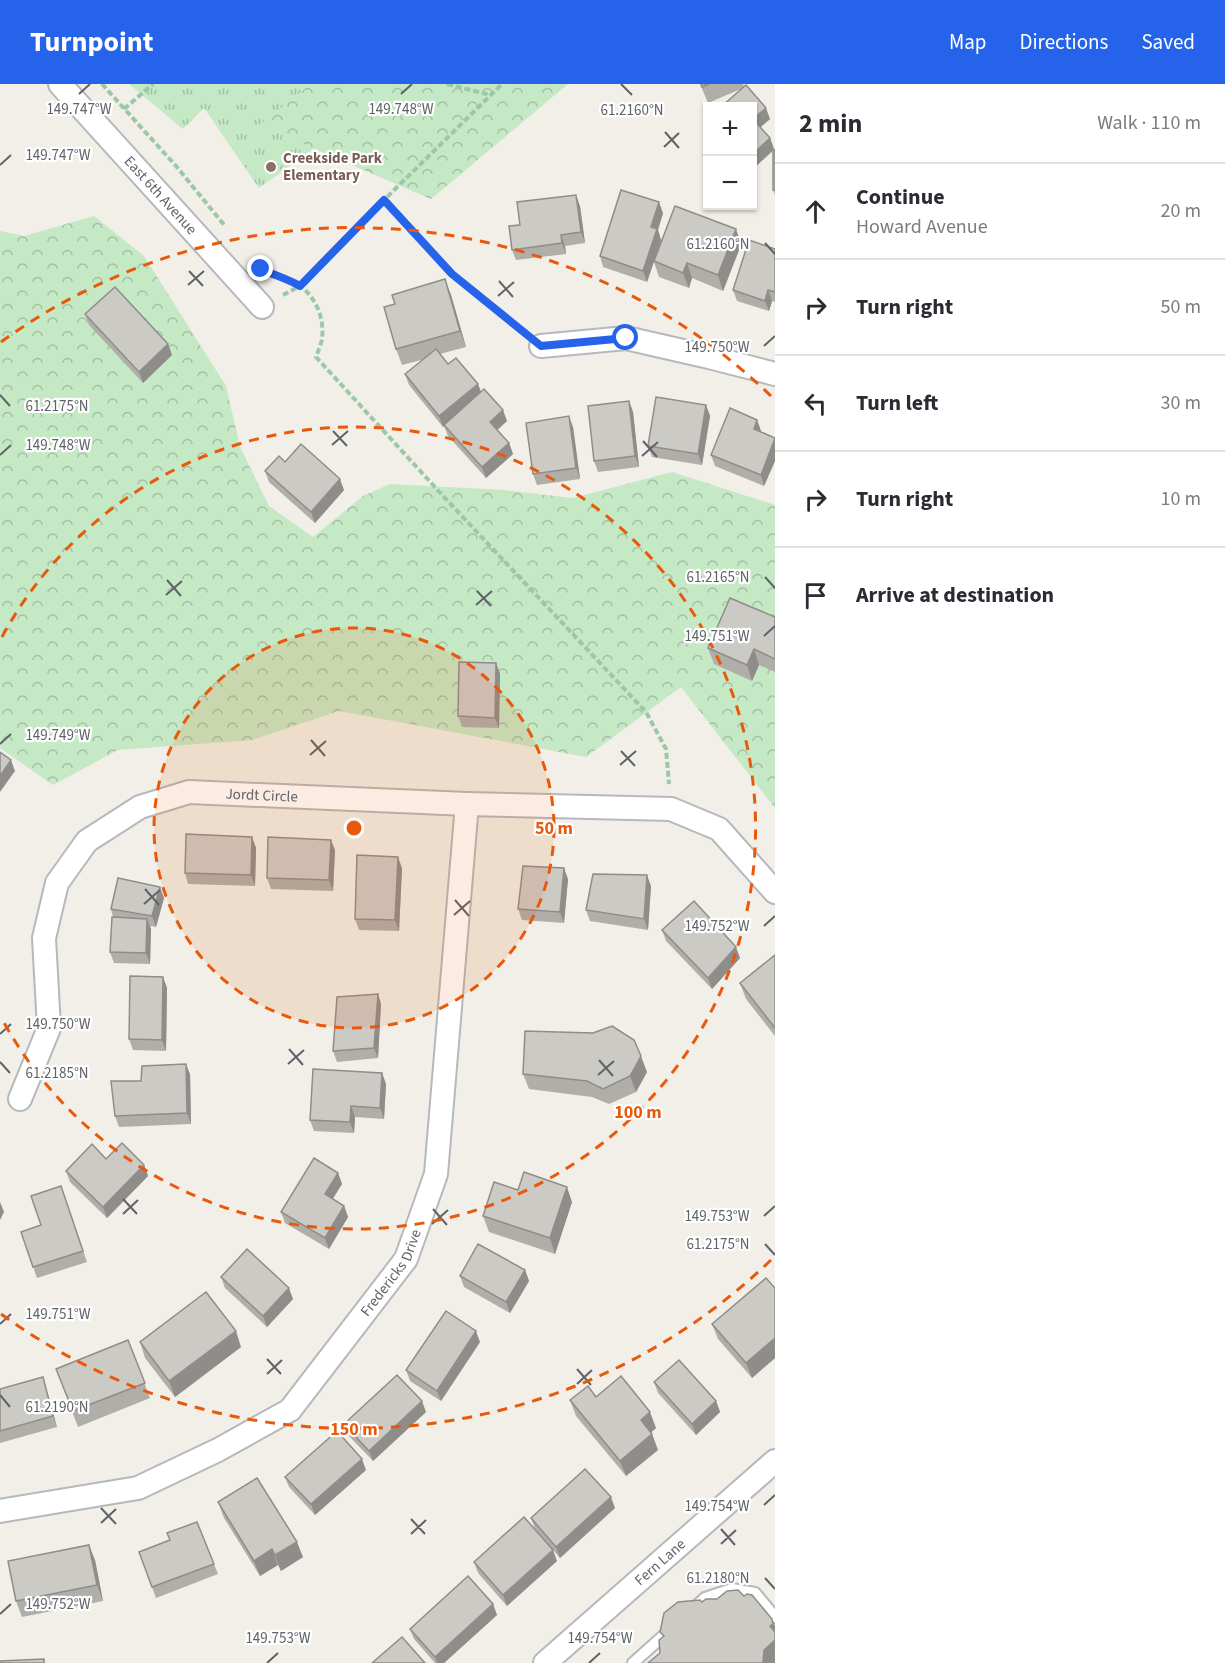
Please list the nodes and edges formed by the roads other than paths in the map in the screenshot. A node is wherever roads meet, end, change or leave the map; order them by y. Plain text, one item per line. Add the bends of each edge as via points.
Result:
1 (60, 84) edge
2 (262, 307) road end
3 (541, 346) road end
4 (775, 374) edge
5 (467, 804) junction
6 (775, 892) edge
7 (20, 1099) dead end
8 (775, 1461) edge
9 (0, 1511) edge
10 (775, 1617) edge
11 (545, 1663) edge
12 (633, 1663) edge

1 - 2 street, East 6th Avenue
3 - 4 street via 626,338
5 - 6 street, Jordt Circle via 671,809 719,829
5 - 7 street, Jordt Circle via 189,792 140,807 87,841 57,883 44,938 49,1028
5 - 9 street, Fredericks Drive via 436,1174 406,1258 290,1410 138,1488
8 - 11 street, Fern Lane
10 - 12 lane via 755,1593 732,1589 705,1598

